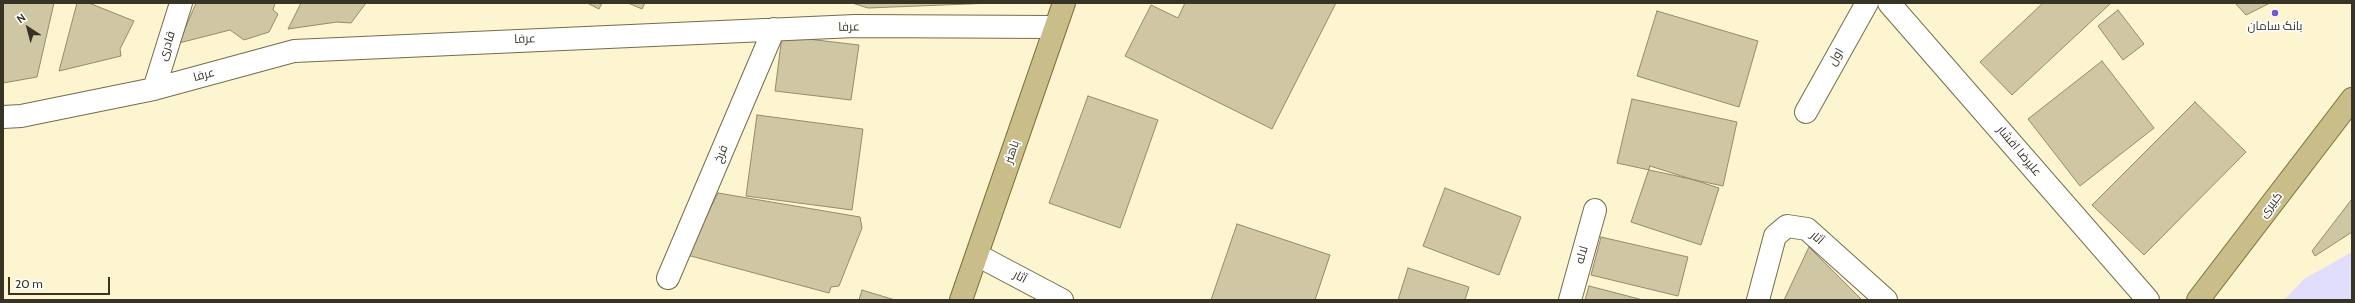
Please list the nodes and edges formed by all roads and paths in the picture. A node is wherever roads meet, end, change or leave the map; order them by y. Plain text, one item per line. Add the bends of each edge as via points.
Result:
1 (181, 3) edge
2 (1064, 3) edge
3 (1867, 3) edge
4 (1889, 3) edge
5 (1055, 27) junction
6 (774, 29) junction
7 (154, 89) junction
8 (2349, 105) edge
9 (1806, 112) dead end
10 (3, 117) edge
11 (1595, 210) dead end
12 (977, 254) junction
13 (668, 278) dead end
14 (960, 300) edge
15 (1062, 300) edge
16 (1570, 300) edge
17 (1758, 300) edge
18 (1886, 300) edge
19 (2148, 300) edge
20 (2198, 300) edge

1 - 7 street, قادری
2 - 5 main road, باهنر
3 - 9 street, اول
4 - 19 street, علیرضا افشار
5 - 6 street, عرفا via 855,26
5 - 12 main road, باهنر
6 - 7 street, عرفا via 294,51
6 - 13 street, فرخ
7 - 10 street, عرفا via 21,116
8 - 20 main road, کبیری
11 - 16 street, لاله
12 - 14 main road, باهنر
12 - 15 street, آثار
17 - 18 street, آثار via 1775,236 1787,226 1807,229

